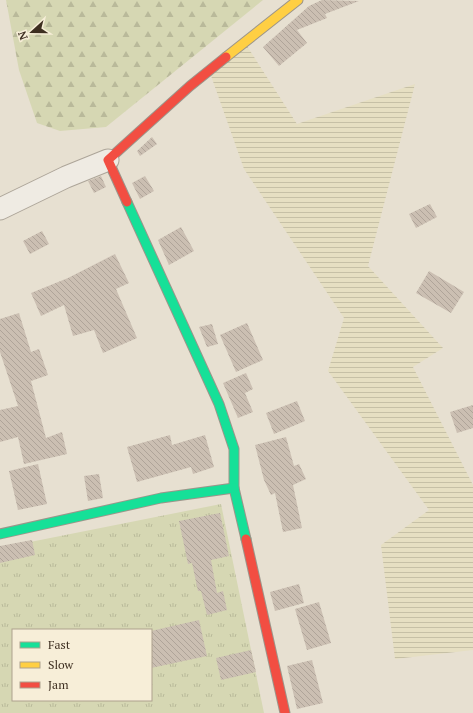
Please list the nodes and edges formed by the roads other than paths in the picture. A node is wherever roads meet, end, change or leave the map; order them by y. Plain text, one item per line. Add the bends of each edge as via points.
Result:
1 (298, 0) edge
2 (108, 160) junction
3 (0, 209) edge
4 (234, 488) junction
5 (0, 534) edge
6 (285, 713) edge

1 - 2 street via 190,86
2 - 3 street
2 - 4 street via 219,404 234,449
4 - 5 street via 161,498
4 - 6 street

